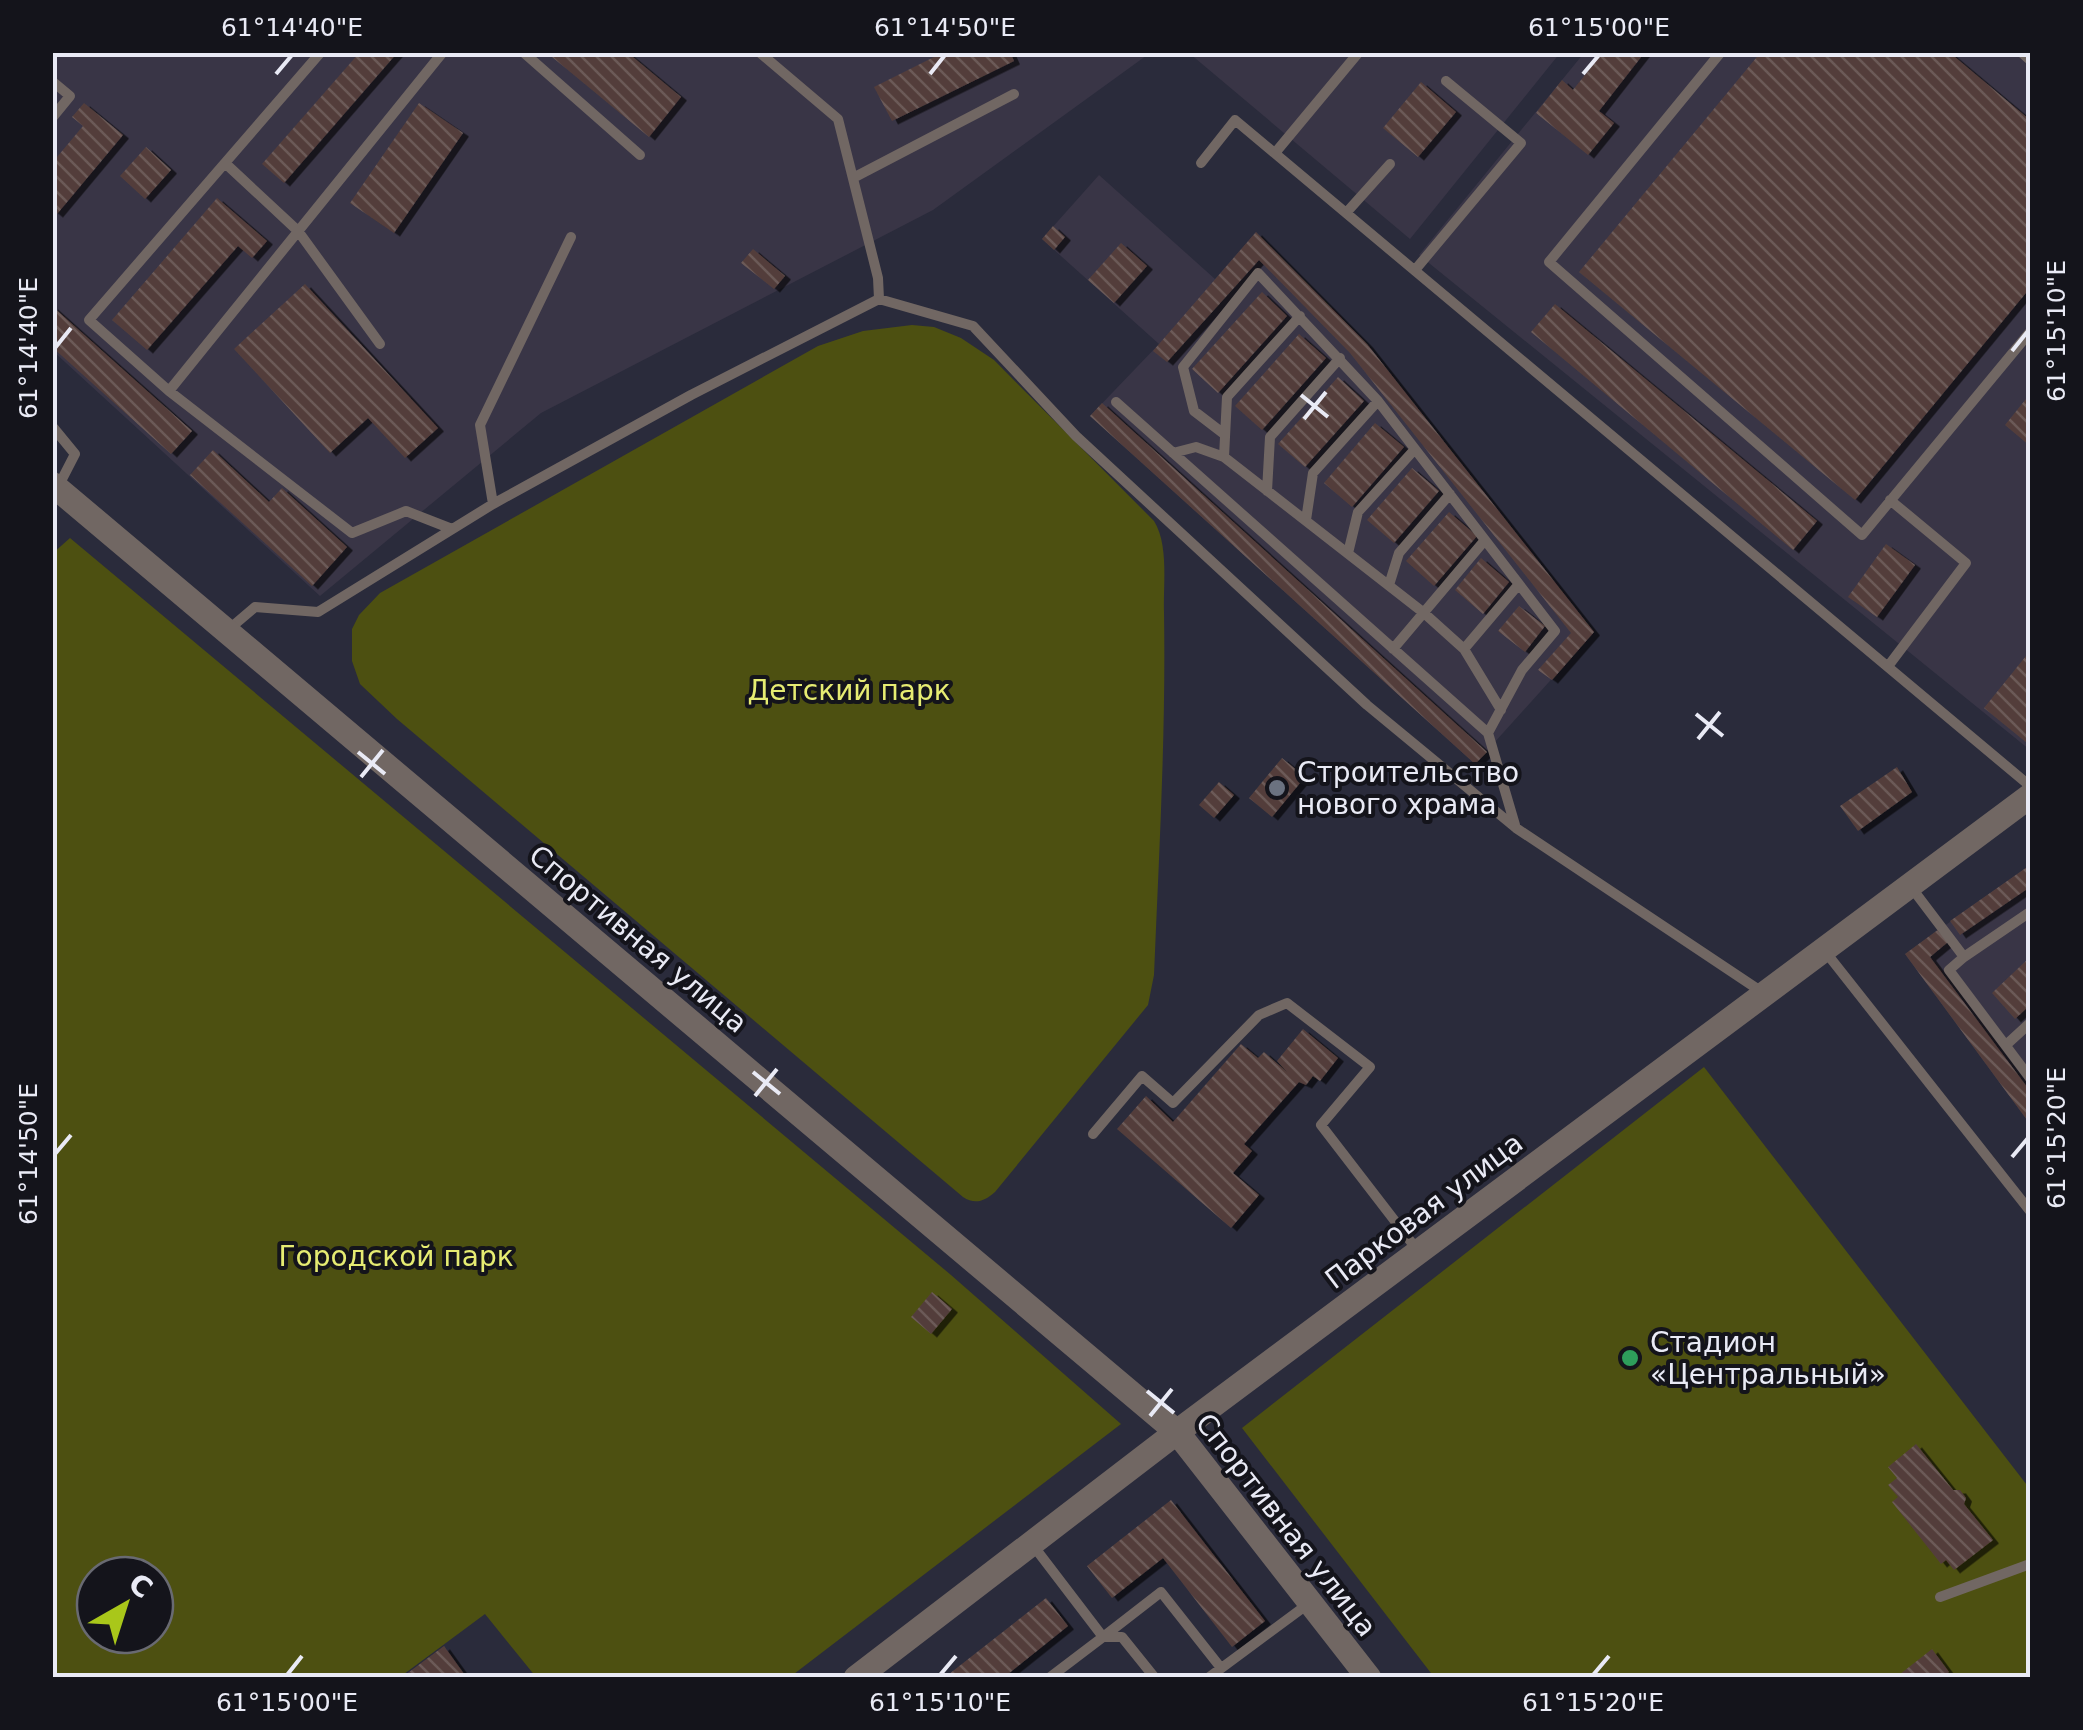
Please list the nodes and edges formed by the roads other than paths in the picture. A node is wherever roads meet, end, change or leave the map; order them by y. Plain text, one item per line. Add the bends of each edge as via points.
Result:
1 (320, 52) edge
2 (443, 52) edge
3 (523, 52) edge
4 (758, 52) edge
5 (1359, 52) edge
6 (1722, 52) edge
7 (2022, 52) edge
8 (2030, 60) edge
9 (52, 81) edge
10 (1446, 81) dead end
11 (1014, 94) dead end
12 (52, 118) edge
13 (1275, 154) junction
14 (640, 155) dead end
15 (225, 163) junction
16 (1201, 164) dead end
17 (1390, 164) dead end
18 (853, 178) junction
19 (1346, 213) junction
20 (298, 232) junction
21 (571, 237) dead end
22 (1415, 270) junction
23 (879, 299) junction
24 (1300, 316) junction
25 (2030, 332) edge
26 (380, 344) dead end
27 (1340, 358) junction
28 (169, 390) junction
29 (1378, 401) junction
30 (1116, 402) dead end
31 (52, 426) edge
32 (1224, 434) junction
33 (1415, 449) junction
34 (1173, 453) junction
35 (1224, 457) junction
36 (55, 486) edge
37 (1268, 491) junction
38 (1450, 494) junction
39 (1890, 500) junction
40 (494, 504) junction
41 (1306, 520) junction
42 (452, 529) junction
43 (1485, 540) junction
44 (1348, 553) junction
45 (1519, 584) junction
46 (1389, 585) junction
47 (1424, 613) junction
48 (226, 632) junction
49 (1393, 649) junction
50 (1464, 649) junction
51 (1889, 665) junction
52 (1500, 710) junction
53 (1488, 733) junction
54 (2030, 786) edge
55 (2030, 796) edge
56 (1516, 828) junction
57 (1910, 886) junction
58 (2030, 912) edge
59 (1824, 950) junction
60 (1964, 958) junction
61 (1766, 994) junction
62 (2030, 1023) edge
63 (2006, 1045) junction
64 (2030, 1078) edge
65 (1093, 1134) dead end
66 (2030, 1211) edge
67 (1419, 1252) junction
68 (1177, 1432) junction
69 (1032, 1543) junction
70 (2030, 1564) edge
71 (1940, 1597) dead end
72 (1310, 1602) junction
73 (1103, 1637) junction
74 (1220, 1668) junction
75 (856, 1678) edge
76 (1050, 1678) edge
77 (1155, 1678) edge
78 (1208, 1678) edge
79 (1369, 1678) edge

1 - 15 lane
2 - 20 lane
3 - 14 lane
4 - 18 lane via 838,119
5 - 13 lane
6 - 39 lane via 1549,262 1862,534
7 - 8 lane
9 - 12 lane via 70,96
10 - 22 lane via 1521,143
11 - 18 lane
13 - 16 lane via 1235,120
13 - 19 lane
15 - 20 lane
15 - 28 lane via 90,320
17 - 19 lane
18 - 23 lane
19 - 22 lane
20 - 26 lane
20 - 28 lane
21 - 40 lane via 480,425
22 - 51 lane
23 - 40 lane
23 - 56 lane via 973,326 1076,436 1367,705
24 - 27 lane
24 - 32 lane via 1227,396
24 - 32 lane via 1258,273 1182,367 1194,411
25 - 39 lane
27 - 29 lane
27 - 37 lane via 1270,437
28 - 42 lane via 352,533 406,511
29 - 33 lane
29 - 41 lane via 1313,473
30 - 34 lane
31 - 36 lane via 75,454
32 - 35 lane
33 - 38 lane
33 - 44 lane via 1358,512
34 - 35 lane via 1196,446
34 - 49 lane
35 - 37 lane
36 - 48 street, Спортивная улица
37 - 41 lane
38 - 43 lane
38 - 46 lane via 1399,553
39 - 51 lane via 1966,563
40 - 42 lane
41 - 44 lane
42 - 48 lane via 318,612 254,607
43 - 45 lane
43 - 47 lane
44 - 46 lane
45 - 50 lane
45 - 52 lane via 1556,631 1522,670
46 - 47 lane
47 - 49 lane
47 - 50 lane
48 - 68 street, Спортивная улица
49 - 53 lane
50 - 52 lane
51 - 54 lane
52 - 53 lane
53 - 56 lane
55 - 57 street, Парковая улица
56 - 61 lane
57 - 59 street, Парковая улица
57 - 60 lane
58 - 60 lane
59 - 61 street, Парковая улица
59 - 66 lane
60 - 63 lane via 1950,970
61 - 67 street, Парковая улица
62 - 63 lane
63 - 64 lane
65 - 67 lane via 1142,1076 1173,1103 1259,1015 1287,1003 1370,1067 1321,1125
67 - 68 street, Парковая улица
68 - 69 street, Парковая улица
68 - 72 street, Спортивная улица
69 - 73 lane
69 - 75 street, Парковая улица
70 - 71 lane
72 - 74 lane
72 - 79 street, Спортивная улица
73 - 74 lane via 1161,1592
73 - 76 lane
73 - 77 lane via 1122,1637
74 - 78 lane

